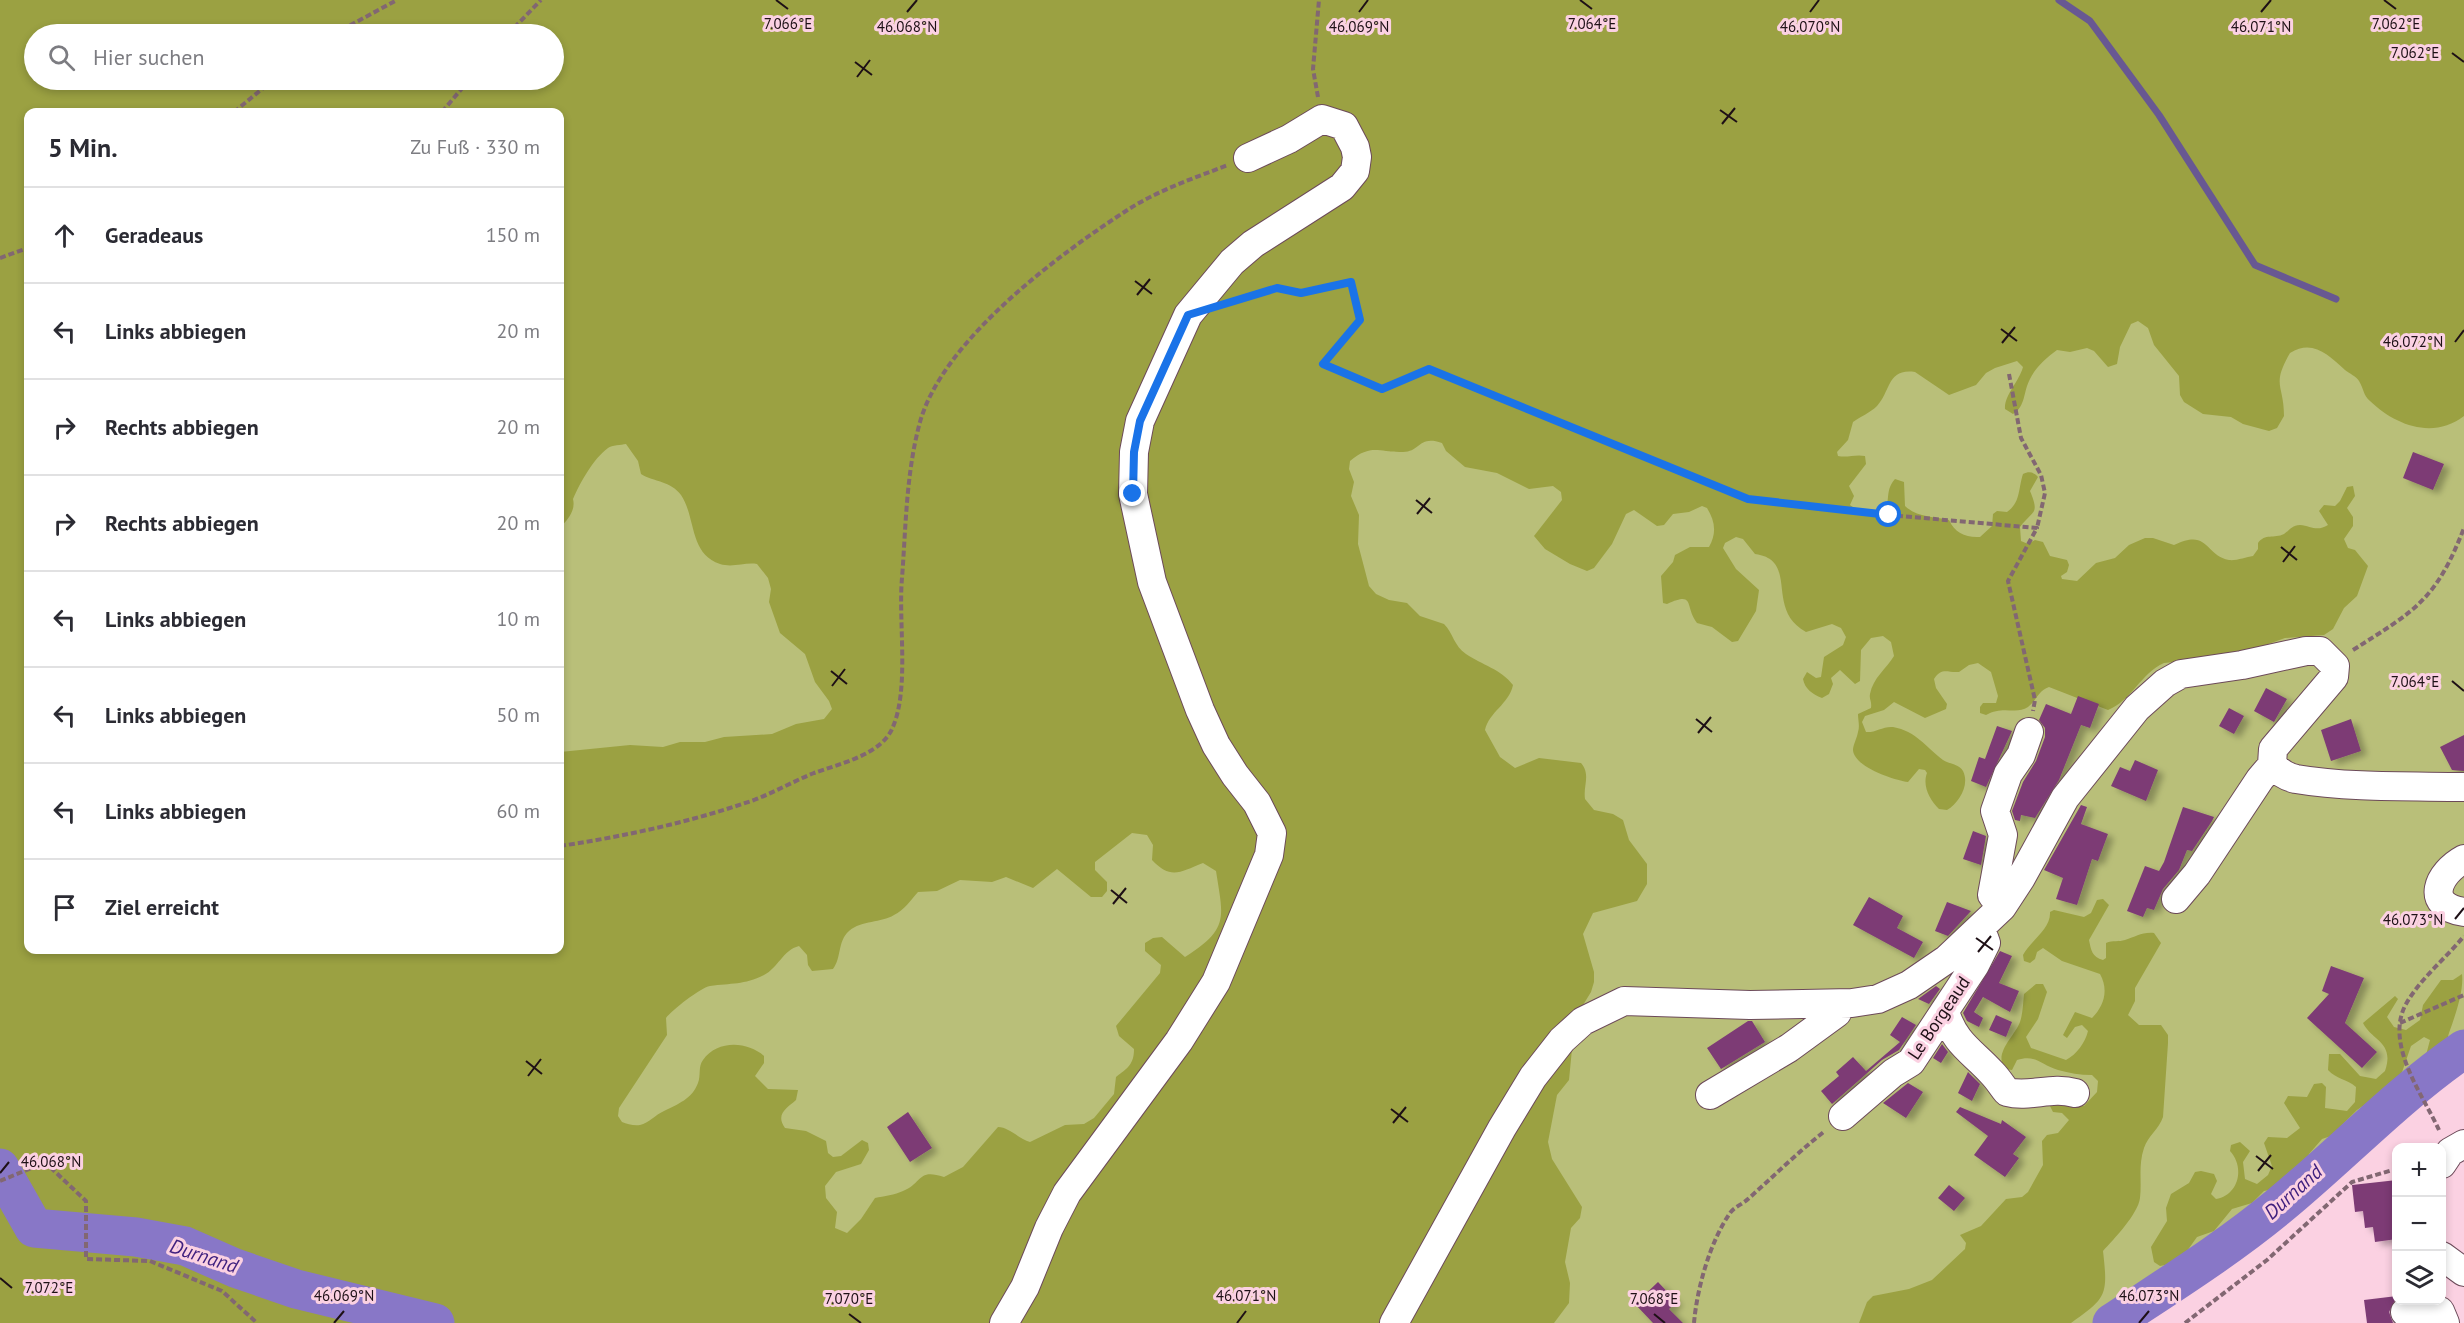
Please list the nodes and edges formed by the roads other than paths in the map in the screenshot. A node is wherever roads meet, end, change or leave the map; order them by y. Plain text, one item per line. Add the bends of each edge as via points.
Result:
1 (1248, 158) road end
2 (2029, 732) road end
3 (2272, 765) junction
4 (2464, 787) edge
5 (2464, 859) edge
6 (2176, 899) dead end
7 (2001, 907) junction
8 (2464, 912) edge
9 (1981, 928) junction
10 (1840, 1004) junction
11 (1944, 1012) junction
12 (2074, 1093) dead end
13 (1710, 1095) dead end
14 (1843, 1116) road end
15 (2464, 1144) edge
16 (2446, 1158) edge
17 (2446, 1259) edge
18 (2464, 1272) edge
19 (2405, 1312) dead end
20 (1004, 1323) edge
21 (1394, 1323) edge
22 (2445, 1323) edge

1 - 20 street via 1322,119 1344,126 1355,147 1355,171 1342,187 1239,256 1188,315 1140,421 1134,452 1133,494 1152,582 1200,710 1216,745 1257,803 1272,833 1269,855 1216,982 1179,1041 1067,1193 1025,1287
2 - 7 street via 1995,810 2002,834 1992,895
3 - 4 street via 2295,779
3 - 6 street
3 - 7 street via 2273,749 2334,677 2332,662 2319,651 2181,674 2165,682 2124,723 2065,798 2019,883
5 - 8 street via 2445,873 2439,890 2443,902
7 - 9 street
9 - 10 street via 1947,959 1896,992 1864,1002
9 - 11 street, Le Borgeaud via 1986,943 1983,975
10 - 13 street via 1837,1013 1789,1048
10 - 21 street via 1624,1001 1583,1021 1553,1051 1502,1128
11 - 12 street via 1962,1044 2007,1092
11 - 14 street, Le Borgeaud via 1911,1062
15 - 16 street
17 - 18 street
19 - 22 street via 2440,1311

